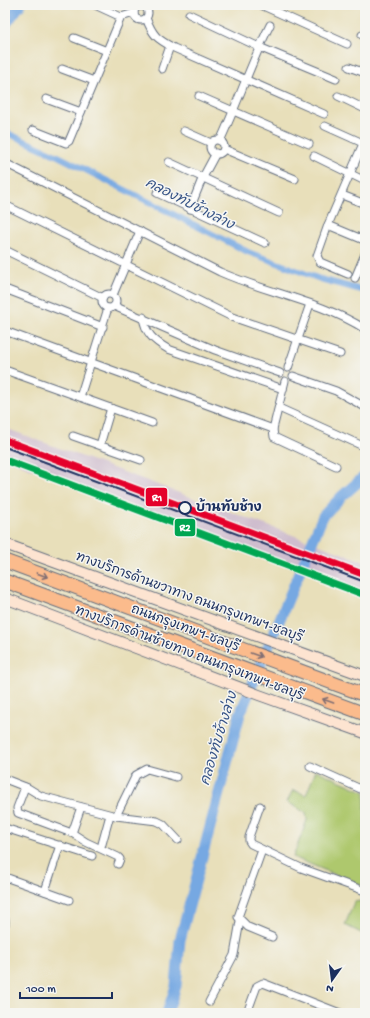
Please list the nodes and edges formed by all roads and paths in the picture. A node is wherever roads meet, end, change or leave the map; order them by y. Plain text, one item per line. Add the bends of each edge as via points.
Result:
1 (96, 5) edge
2 (144, 5) edge
3 (261, 5) edge
4 (134, 13) junction
5 (189, 14) dead end
6 (121, 17) junction
7 (146, 18) junction
8 (270, 25) dead end
9 (74, 38) dead end
10 (346, 44) dead end
11 (170, 46) junction
12 (259, 47) junction
13 (107, 51) junction
14 (349, 66) dead end
15 (62, 69) dead end
16 (162, 69) dead end
17 (365, 73) edge
18 (247, 79) junction
19 (336, 79) dead end
20 (94, 82) junction
21 (199, 96) dead end
22 (338, 96) dead end
23 (46, 99) dead end
24 (365, 109) edge
25 (81, 112) junction
26 (234, 112) junction
27 (324, 114) dead end
28 (326, 126) dead end
29 (33, 130) dead end
30 (184, 131) dead end
31 (220, 141) junction
32 (364, 142) edge
33 (211, 143) junction
34 (309, 144) dead end
35 (224, 149) junction
36 (216, 153) junction
37 (314, 156) dead end
38 (169, 162) dead end
39 (5, 163) edge
40 (350, 174) junction
41 (202, 179) junction
42 (295, 179) dead end
43 (365, 181) edge
44 (157, 193) dead end
45 (342, 195) junction
46 (365, 204) edge
47 (5, 205) edge
48 (190, 209) junction
49 (279, 213) dead end
50 (328, 225) junction
51 (140, 231) junction
52 (364, 240) dead end
53 (265, 243) dead end
54 (5, 250) edge
55 (365, 254) edge
56 (125, 264) junction
57 (5, 289) edge
58 (113, 295) junction
59 (103, 298) junction
60 (310, 304) junction
61 (111, 307) junction
62 (143, 317) junction
63 (103, 327) junction
64 (365, 329) edge
65 (5, 331) edge
66 (299, 339) junction
67 (340, 354) dead end
68 (91, 363) junction
69 (288, 368) junction
70 (5, 370) edge
71 (280, 373) junction
72 (293, 376) junction
73 (285, 381) junction
74 (283, 389) junction
75 (80, 398) junction
76 (365, 407) edge
77 (111, 408) junction
78 (279, 408) junction
79 (152, 423) dead end
80 (273, 429) junction
81 (73, 436) dead end
82 (100, 445) junction
83 (365, 446) edge
84 (141, 460) dead end
85 (336, 466) dead end
86 (5, 544) edge
87 (5, 561) edge
88 (5, 581) edge
89 (5, 598) edge
90 (365, 676) edge
91 (365, 695) edge
92 (365, 714) edge
93 (365, 733) edge
94 (310, 766) dead end
95 (176, 777) dead end
96 (5, 779) edge
97 (25, 786) junction
98 (365, 791) edge
99 (260, 806) dead end
100 (81, 807) junction
101 (113, 815) junction
102 (5, 828) edge
103 (72, 833) junction
104 (178, 840) dead end
105 (102, 844) dead end
106 (60, 845) junction
107 (262, 850) junction
108 (92, 856) dead end
109 (118, 864) dead end
110 (5, 877) edge
111 (44, 891) junction
112 (365, 891) edge
113 (69, 900) dead end
114 (5, 920) edge
115 (240, 921) junction
116 (5, 924) edge
117 (272, 937) dead end
118 (209, 1002) dead end
119 (247, 1013) edge
120 (340, 1013) edge

1 - 6 street
2 - 4 street via 137,7
2 - 7 street via 148,11
3 - 10 street
4 - 6 street
4 - 7 street via 139,19
5 - 12 street
6 - 13 street
7 - 11 street via 158,40
8 - 12 street
9 - 13 street
11 - 16 street
11 - 18 street
12 - 18 street
12 - 19 street
13 - 20 street
14 - 17 street
15 - 20 street
18 - 26 street
18 - 27 street
20 - 25 street
21 - 26 street
22 - 24 street
23 - 25 street
25 - 29 street via 67,143
26 - 31 street
26 - 34 street
28 - 32 street
30 - 33 street
31 - 33 street
31 - 35 street via 224,144
32 - 40 street
33 - 36 street via 211,149
35 - 36 street
35 - 42 street
36 - 41 street
37 - 40 street
38 - 41 street
39 - 51 street
40 - 43 street
40 - 45 street
41 - 48 street
41 - 49 street
44 - 48 street
45 - 46 street
45 - 50 street
47 - 56 street
48 - 53 street
50 - 52 street
50 - 55 street via 318,251 320,262 351,276
51 - 56 street
51 - 60 street via 232,277
54 - 59 street
56 - 58 street
56 - 66 street via 232,317
57 - 63 street
58 - 59 street via 108,294
58 - 61 street via 116,302
59 - 61 street via 104,305
60 - 64 street via 344,317
60 - 66 street
61 - 62 street
61 - 63 street
62 - 71 street via 214,350
62 - 74 street via 148,334 168,349
63 - 68 street
65 - 68 street
66 - 67 street
66 - 69 street
68 - 75 street
68 - 80 street
69 - 71 street
69 - 72 street
70 - 75 street
71 - 73 street
72 - 73 street
72 - 76 street via 336,391
73 - 74 street
74 - 78 street
75 - 77 street
77 - 79 street
77 - 82 street
78 - 80 street
78 - 83 street
80 - 85 street via 274,438 278,441
81 - 82 street
82 - 84 street
86 - 90 main road, ทางบริการด้านขวาทาง ถนนกรุงเทพฯ-ชลบุรี
87 -> 91 highway, ถนนกรุงเทพฯ-ชลบุรี
92 -> 88 highway, ถนนกรุงเทพฯ-ชลบุรี
89 - 93 main road, ทางบริการด้านซ้ายทาง ถนนกรุงเทพฯ-ชลบุรี
94 - 98 street
95 - 101 street via 146,769 142,771 136,775
96 - 97 street
97 - 100 street via 41,796
97 - 103 street via 17,808 18,813
99 - 107 street via 249,841
100 - 101 street
100 - 103 street
101 - 104 street via 157,821
101 - 105 street
102 - 106 street
103 - 109 street via 118,857
106 - 108 street
106 - 111 street
107 - 112 street via 301,868
107 - 115 street via 239,912
110 - 111 street
111 - 113 street
114 - 116 street
115 - 117 street
115 - 118 street via 234,955
119 - 120 street via 257,986 263,983

